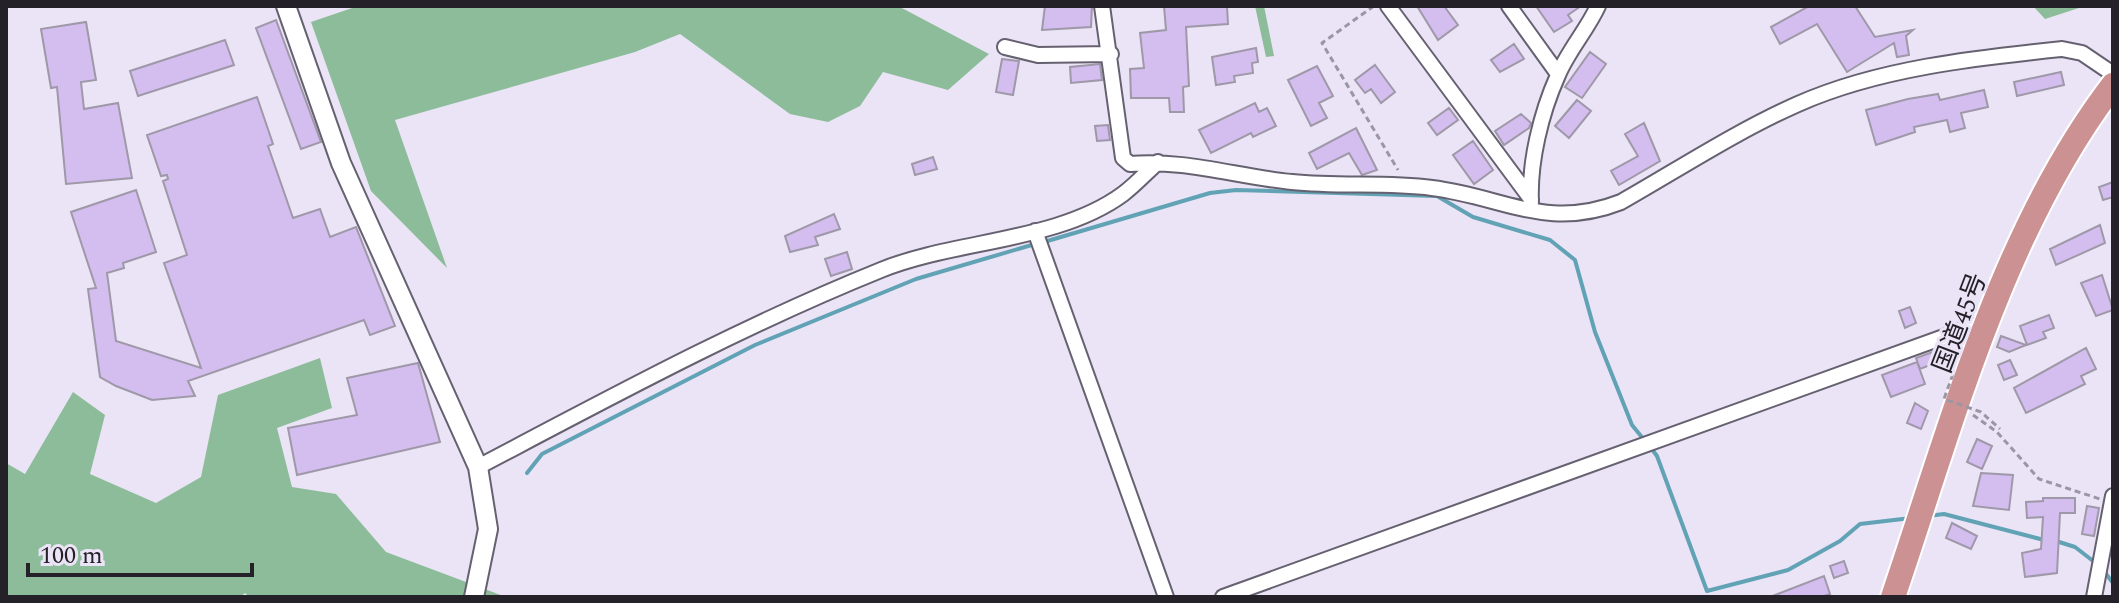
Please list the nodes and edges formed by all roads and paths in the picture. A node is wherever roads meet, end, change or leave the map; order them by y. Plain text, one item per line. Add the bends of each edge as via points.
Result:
1 (286, 6) edge
2 (1102, 6) edge
3 (1374, 6) edge
4 (1388, 6) edge
5 (1509, 6) edge
6 (1598, 6) edge
7 (1005, 47) dead end
8 (1111, 54) junction
9 (1558, 74) junction
10 (2113, 74) edge
11 (2113, 85) edge
12 (1159, 161) junction
13 (1408, 185) junction
14 (1532, 205) junction
15 (1035, 231) junction
16 (1988, 321) junction
17 (1953, 374) dead end
18 (1970, 413) dead end
19 (1999, 430) junction
20 (478, 467) junction
21 (2112, 500) edge
22 (474, 597) edge
23 (1166, 597) edge
24 (1223, 597) edge
25 (1893, 597) edge
26 (2094, 597) edge

1 - 20 street via 341,163
2 - 8 street
3 - 13 path via 1322,43
4 - 14 street
5 - 9 street
6 - 9 street
7 - 8 street via 1038,55
8 - 12 street via 1123,158 1130,164
9 - 14 street via 1538,137
10 - 14 street via 2082,53 2062,49 1880,79 1800,103 1592,213
11 - 16 highway, 国道45号 via 2077,136
12 - 13 street via 1254,179 1339,187
12 - 15 street via 1097,209
13 - 14 street
15 - 20 street via 883,269 717,341
15 - 23 street
16 - 24 street
16 - 25 highway, 国道45号
17 - 19 path, bridge via 1944,399 1981,412
18 - 19 path
19 - 21 path via 2039,479
20 - 22 street via 488,529
21 - 26 street

